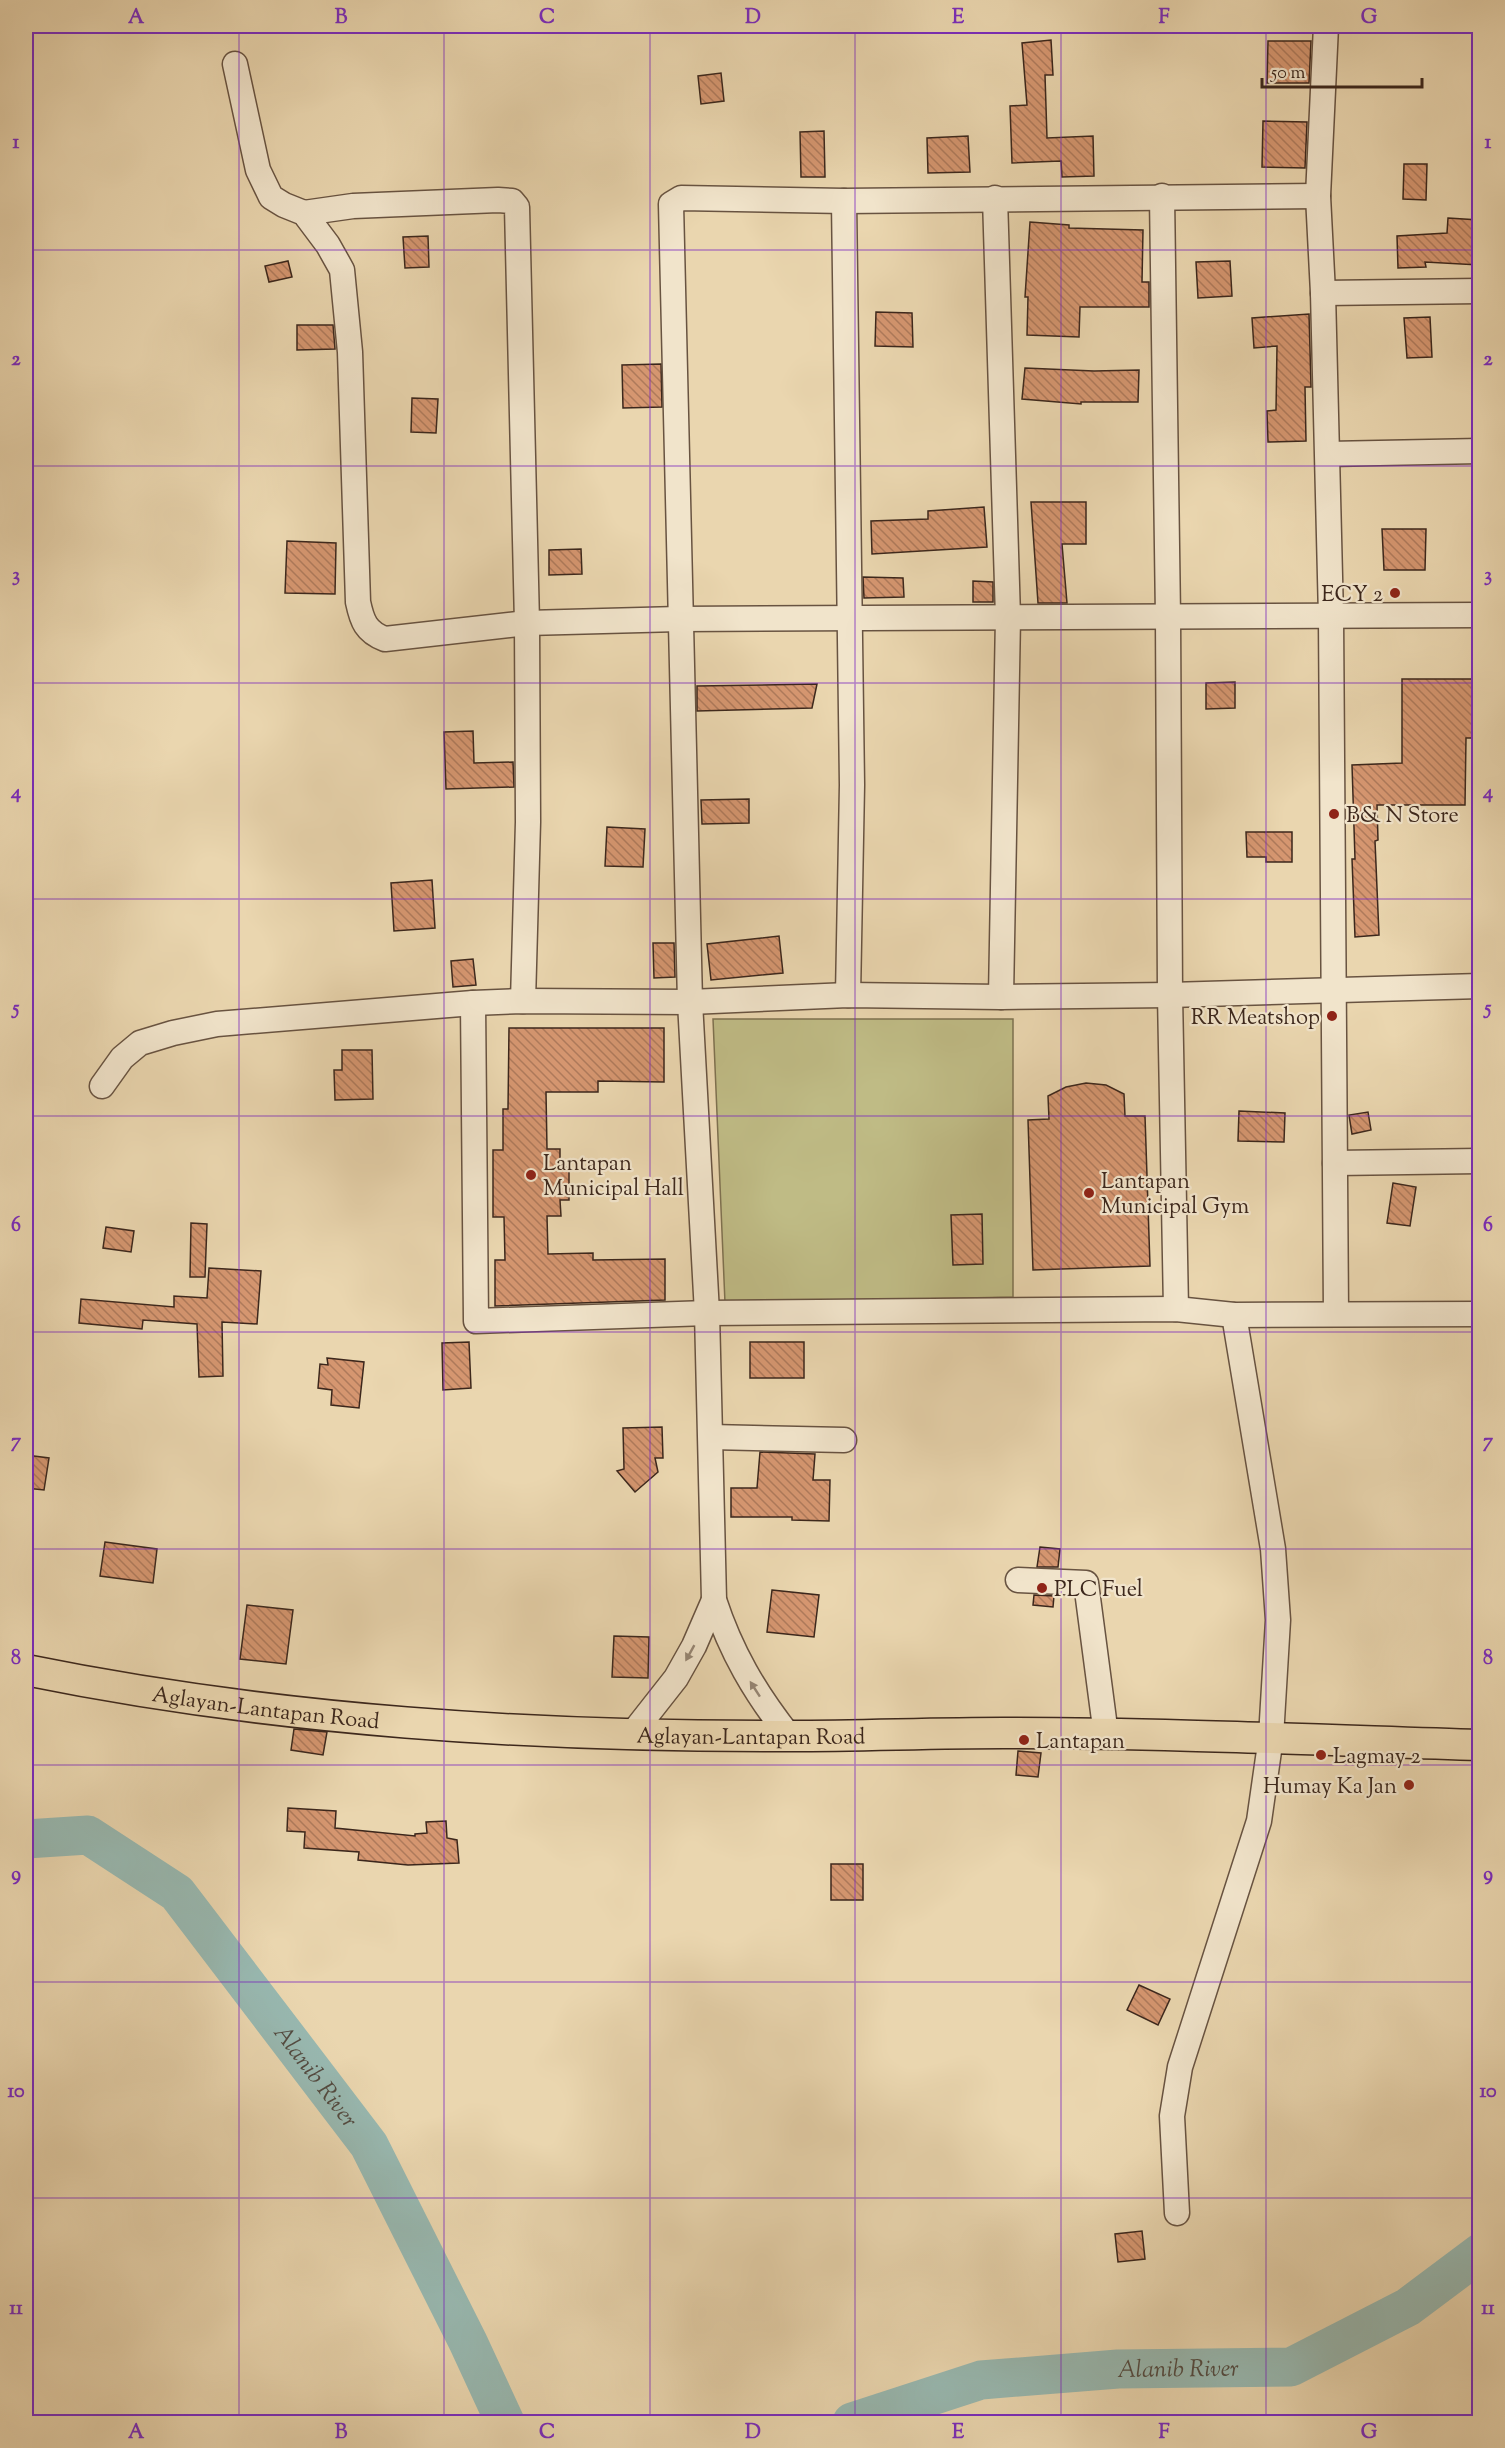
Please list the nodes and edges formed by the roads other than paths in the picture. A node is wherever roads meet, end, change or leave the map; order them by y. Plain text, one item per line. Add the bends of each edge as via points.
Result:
1 (1326, 26) edge
2 (235, 64) dead end
3 (1162, 196) junction
4 (1318, 196) junction
5 (995, 198) junction
6 (844, 201) junction
7 (304, 213) junction
8 (1479, 291) edge
9 (1323, 293) junction
10 (1479, 451) edge
11 (1328, 454) junction
12 (1479, 615) edge
13 (1008, 617) junction
14 (1168, 617) junction
15 (1331, 617) junction
16 (679, 619) junction
17 (849, 620) junction
18 (527, 623) junction
19 (1479, 986) edge
20 (1335, 992) junction
21 (848, 995) junction
22 (1170, 995) junction
23 (1001, 997) junction
24 (523, 1001) junction
25 (690, 1002) junction
26 (473, 1003) junction
27 (102, 1086) dead end
28 (1479, 1161) edge
29 (1335, 1163) junction
30 (1176, 1309) junction
31 (706, 1313) junction
32 (1336, 1314) junction
33 (1479, 1314) edge
34 (1234, 1315) junction
35 (711, 1437) junction
36 (844, 1440) dead end
37 (1018, 1580) dead end
38 (714, 1600) junction
39 (26, 1670) edge
40 (632, 1734) junction
41 (1106, 1735) junction
42 (789, 1736) junction
43 (1271, 1737) junction
44 (1479, 1745) edge
45 (1177, 2212) dead end

1 - 4 street
2 - 7 street via 258,170 271,196
3 - 4 street
3 - 5 street
3 - 14 street
4 - 9 street
5 - 6 street
5 - 13 street
6 - 16 street via 681,198 671,204
6 - 17 street
7 - 18 street via 327,244 344,279 361,619 368,630 385,639
7 - 18 street via 352,206 498,200 512,201 517,207
8 - 9 street
9 - 11 street
10 - 11 street
11 - 15 street
12 - 15 street
13 - 14 street
13 - 17 street
13 - 23 street
14 - 15 street
14 - 22 street
15 - 20 street
16 - 17 street
16 - 18 street
16 - 25 street
17 - 21 street via 852,785
18 - 24 street via 528,822
19 - 20 street
20 - 22 street
20 - 29 street
21 - 23 street
21 - 25 street
22 - 23 street
22 - 30 street
24 - 25 street
24 - 26 street
25 - 31 street
26 - 27 street via 217,1024 173,1033 140,1043 122,1058
26 - 31 street via 476,1321
28 - 29 street
29 - 32 street
30 - 31 street
30 - 34 street
31 - 35 street
32 - 33 street
32 - 34 street
34 - 43 street via 1274,1549 1278,1620
35 - 36 street
35 - 38 street
37 - 41 street via 1086,1583
38 -> 40 street via 676,1678
42 -> 38 street via 748,1678
39 - 40 main road, Aglayan-Lantapan Road via 243,1706 400,1723
40 - 42 main road, Aglayan-Lantapan Road
41 - 42 main road, Aglayan-Lantapan Road
41 - 43 main road, Aglayan-Lantapan Road
43 - 44 main road, Aglayan-Lantapan Road
43 - 45 street via 1259,1821 1180,2067 1172,2116

